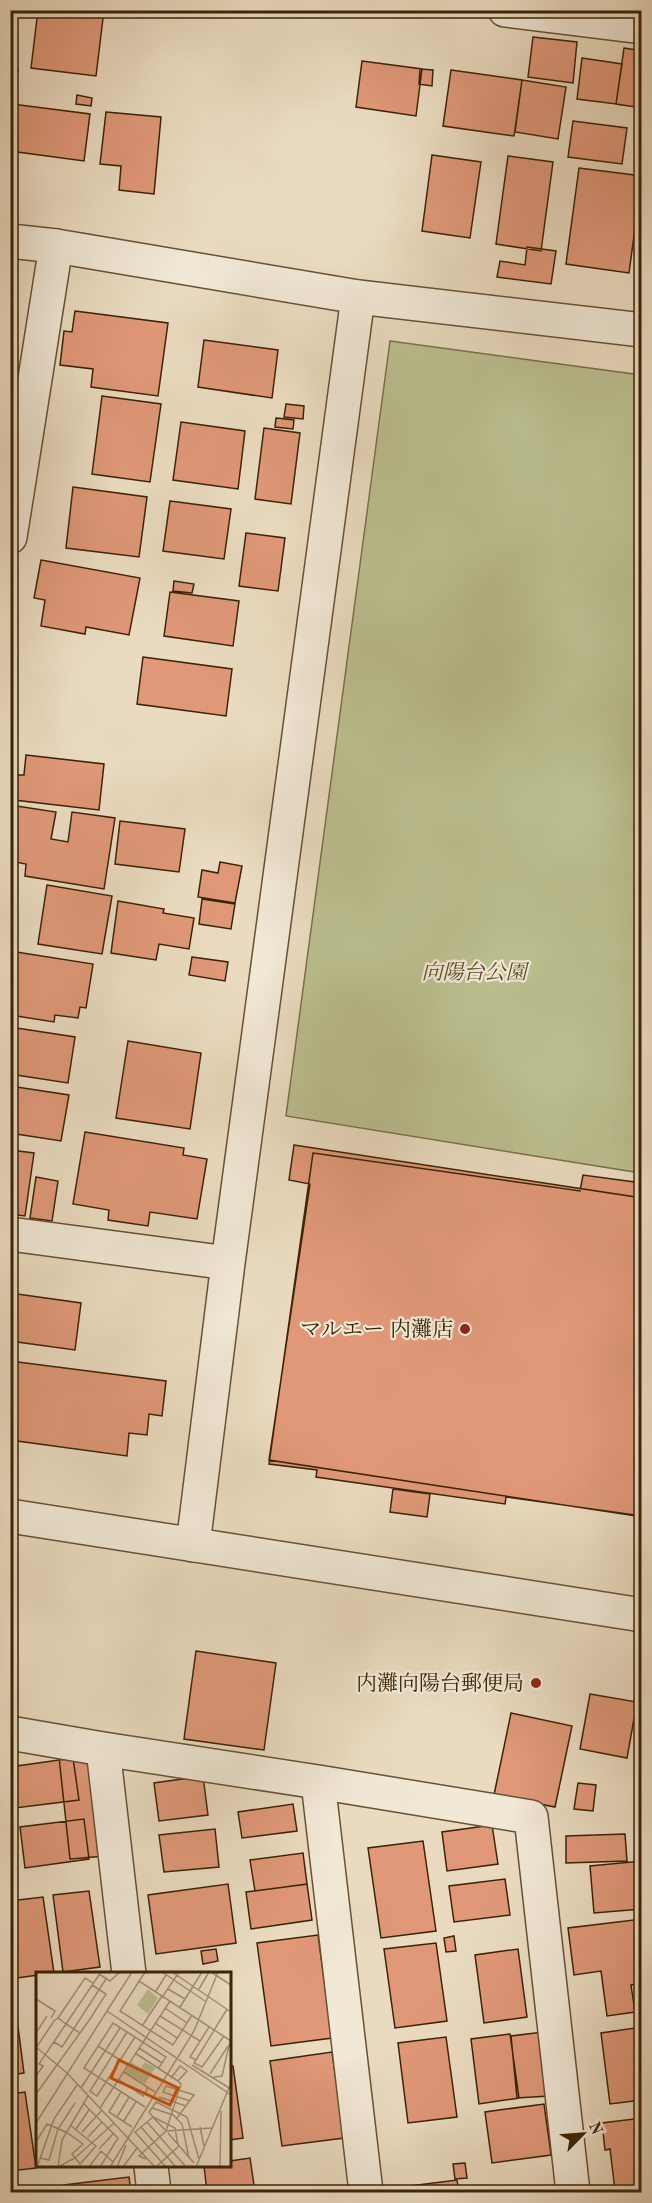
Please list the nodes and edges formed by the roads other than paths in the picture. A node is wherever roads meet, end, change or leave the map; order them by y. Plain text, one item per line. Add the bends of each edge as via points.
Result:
1 (505, 10) edge
2 (642, 27) edge
3 (10, 241) edge
4 (56, 246) junction
5 (358, 297) junction
6 (642, 330) edge
7 (10, 537) edge
8 (10, 1234) edge
9 (228, 1263) junction
10 (10, 1516) edge
11 (193, 1545) junction
12 (642, 1615) edge
13 (10, 1733) edge
14 (103, 1749) junction
15 (318, 1782) junction
16 (129, 1972) edge
17 (151, 2167) edge
18 (154, 2193) edge
19 (366, 2193) edge
20 (573, 2193) edge

1 - 2 street
3 - 4 street
4 - 5 street
4 - 7 street
5 - 6 street
5 - 9 street
8 - 9 street
9 - 11 street
10 - 11 street
11 - 12 street
13 - 14 street
14 - 15 street
14 - 16 street
15 - 19 street
15 - 20 street via 531,1817
17 - 18 street

